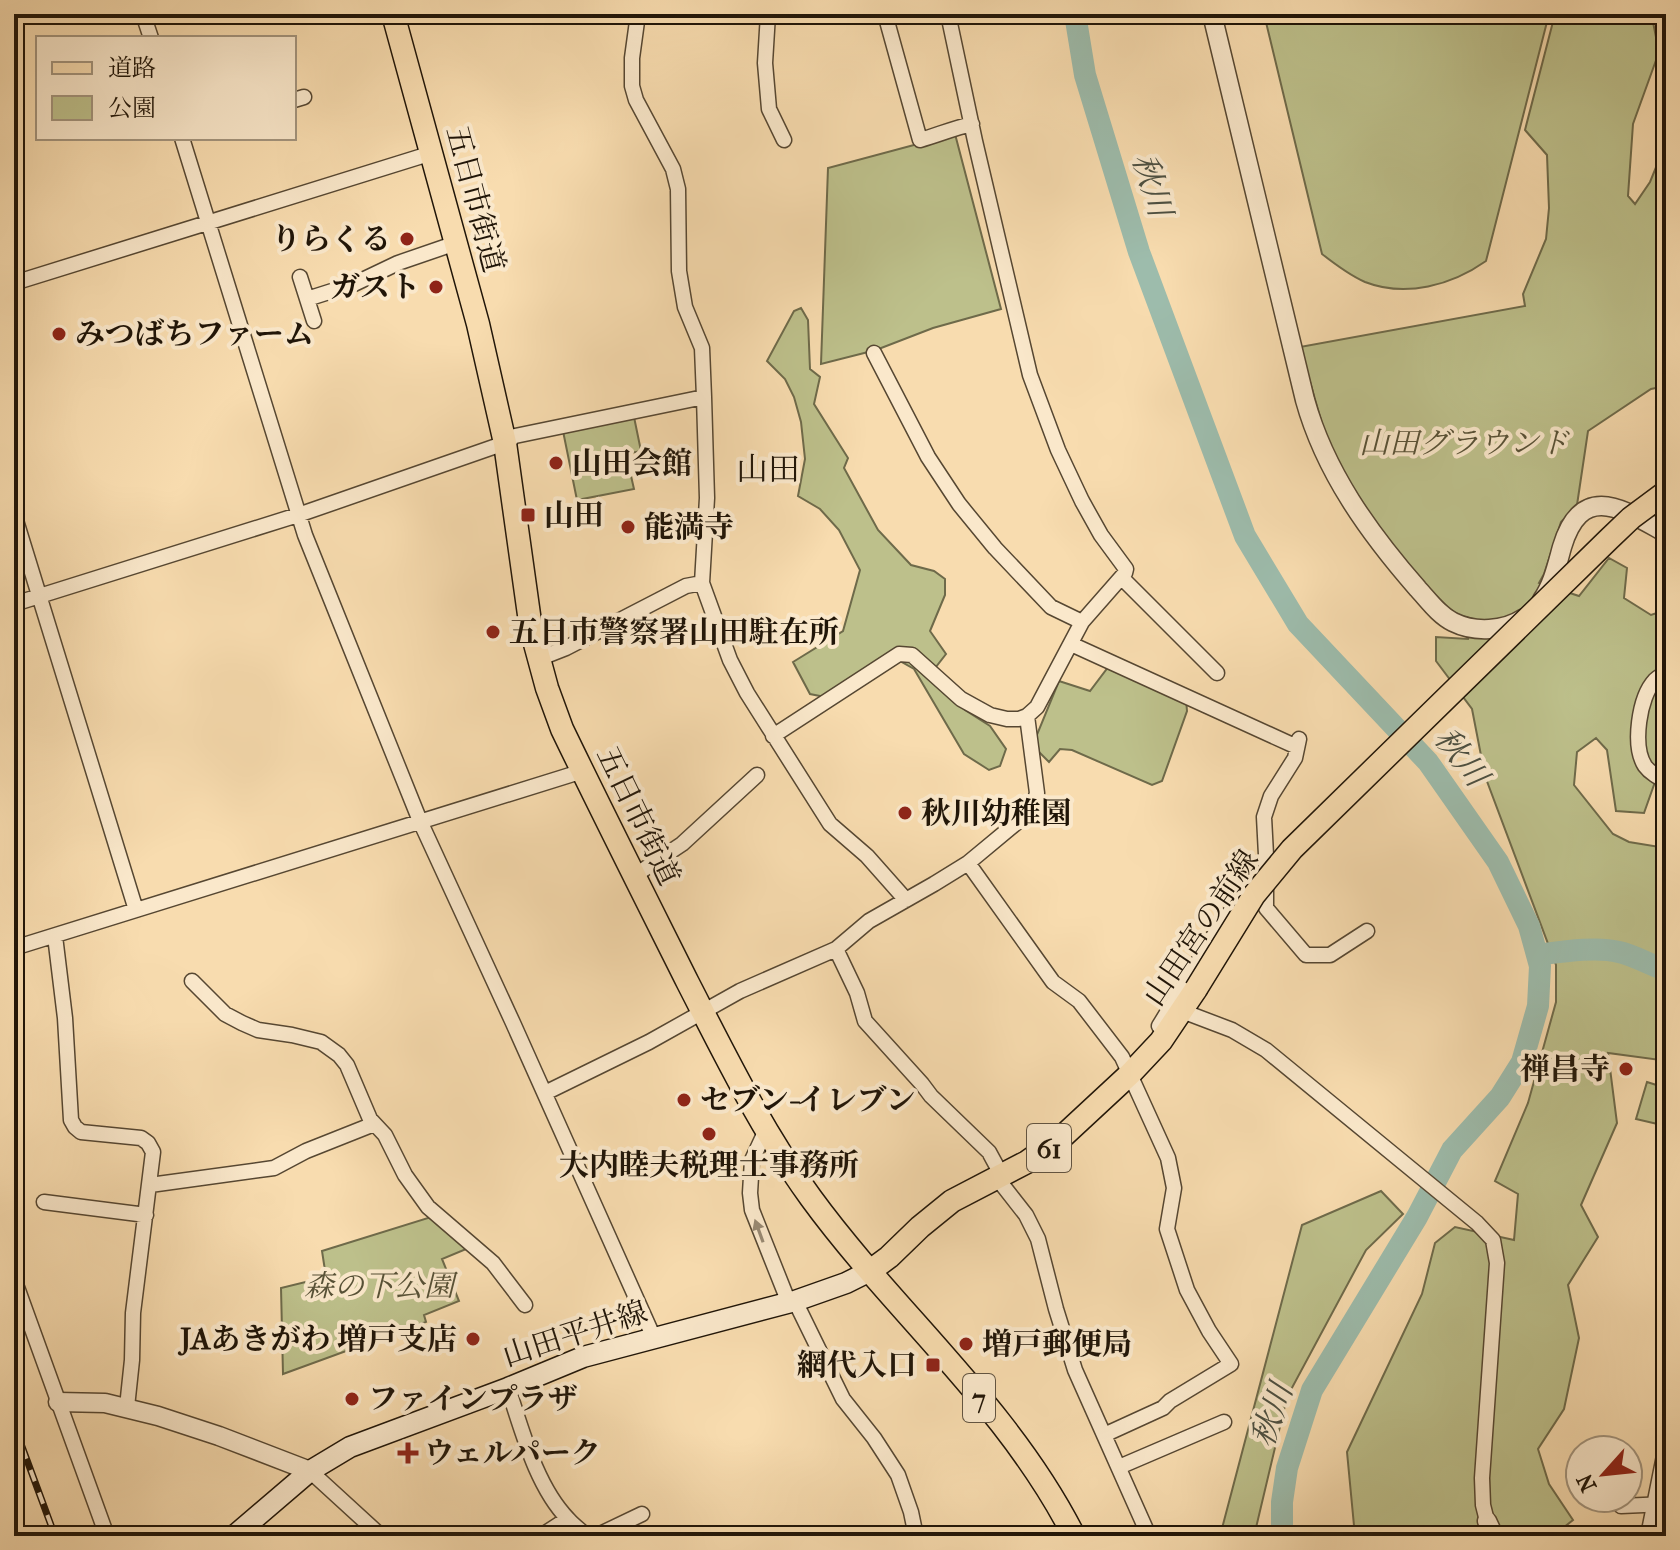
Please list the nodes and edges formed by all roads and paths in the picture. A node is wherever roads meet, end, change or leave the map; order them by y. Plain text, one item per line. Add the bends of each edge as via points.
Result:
1 (143, 14) edge
2 (638, 14) edge
3 (768, 14) edge
4 (885, 14) edge
5 (948, 14) edge
6 (1212, 14) edge
7 (397, 16) edge
8 (150, 36) edge
9 (972, 124) junction
10 (183, 140) edge
11 (784, 140) dead end
12 (432, 153) junction
13 (208, 222) junction
14 (456, 243) junction
15 (300, 277) dead end
16 (14, 283) edge
17 (307, 299) junction
18 (314, 321) dead end
19 (874, 353) dead end
20 (704, 397) junction
21 (505, 443) junction
22 (1666, 492) edge
23 (14, 514) edge
24 (298, 515) junction
25 (1666, 533) edge
26 (1122, 578) junction
27 (1666, 580) edge
28 (702, 583) junction
29 (40, 596) junction
30 (1666, 597) edge
31 (14, 604) edge
32 (1082, 622) junction
33 (1071, 644) junction
34 (538, 659) junction
35 (1217, 673) dead end
36 (1666, 673) edge
37 (1027, 716) junction
38 (773, 736) junction
39 (583, 771) junction
40 (757, 775) dead end
41 (1666, 781) edge
42 (420, 821) junction
43 (968, 863) junction
44 (1265, 864) junction
45 (634, 876) junction
46 (906, 900) junction
47 (136, 910) junction
48 (1367, 931) dead end
49 (55, 936) junction
50 (14, 948) edge
51 (836, 949) junction
52 (192, 981) dead end
53 (1182, 1011) junction
54 (703, 1012) junction
55 (1161, 1041) junction
56 (1130, 1074) junction
57 (545, 1093) junction
58 (374, 1124) junction
59 (766, 1130) junction
60 (999, 1177) junction
61 (150, 1185) junction
62 (44, 1202) dead end
63 (146, 1215) junction
64 (870, 1271) junction
65 (14, 1279) edge
66 (792, 1302) junction
67 (525, 1305) dead end
68 (654, 1338) junction
69 (508, 1388) junction
70 (58, 1402) junction
71 (127, 1407) junction
72 (1224, 1422) dead end
73 (1104, 1435) junction
74 (1666, 1456) edge
75 (1119, 1467) junction
76 (310, 1471) junction
77 (1662, 1504) edge
78 (642, 1514) dead end
79 (567, 1519) junction
80 (1491, 1528) edge
81 (107, 1536) edge
82 (234, 1536) edge
83 (381, 1536) edge
84 (541, 1536) edge
85 (587, 1536) edge
86 (596, 1536) edge
87 (916, 1536) edge
88 (1074, 1536) edge
89 (1149, 1536) edge
90 (1650, 1536) edge

1 - 8 street
2 - 20 street via 632,86 678,189 679,271 685,307 702,348
3 - 11 street via 769,109
4 - 9 street via 920,140
5 - 9 street
6 - 25 street via 1314,430 1364,522 1397,565 1446,618 1469,628 1491,629 1515,623 1537,605 1552,579 1567,531 1586,511 1614,507
7 - 12 main road, 五日市街道 / 7
9 - 26 street via 1030,375 1082,501 1126,569
10 - 13 street
12 - 13 street
12 - 14 main road, 五日市街道 / 7
13 - 16 street
13 - 24 street
14 - 17 street
14 - 21 main road, 五日市街道 / 7
15 - 17 street
17 - 18 street
19 - 32 street via 959,504 1051,607
20 - 21 street via 515,436
20 - 28 street via 707,498
21 - 24 street
21 - 34 main road, 五日市街道 / 7
22 - 53 main road, 山田宮の前線 / 61, bridge via 1631,518 1292,849 1247,905
23 - 29 street
24 - 29 street
24 - 42 street
26 - 32 street
26 - 35 street
27 - 30 street
28 - 34 street via 686,586
28 - 38 street via 730,660
29 - 31 street
29 - 47 street
32 - 33 street
33 - 37 street
33 - 44 street via 1298,743 1264,817
34 - 39 main road, 五日市街道 / 7
36 - 41 street via 1648,690 1639,721 1642,759
37 - 38 street via 990,715 961,699 912,655 899,654
37 - 43 street via 1034,803
38 - 46 street via 830,824
39 - 42 street
39 - 45 main road, 五日市街道 / 7
40 - 45 street via 682,844
42 - 47 street
42 - 57 street
43 - 46 street
43 - 56 street via 1053,982 1079,1001
44 - 48 street via 1266,908 1306,955 1330,955
44 - 55 street via 1167,1012 1156,1031
45 - 54 main road, 五日市街道 / 7
46 - 51 street via 869,921
47 - 49 street
49 - 50 street
49 - 61 street via 71,1120 81,1132 148,1143 153,1152
51 - 54 street
51 - 60 street via 865,1021 989,1152
52 - 58 street via 225,1014 242,1023 321,1042 339,1055
53 - 55 main road, 山田宮の前線 / 61
53 - 80 street via 1266,1050 1493,1240 1497,1263 1482,1493
54 - 57 street
54 - 59 main road, 五日市街道 / 7
55 - 56 main road, 山田宮の前線 / 61
56 - 60 main road, 山田宮の前線 / 61 via 1050,1147
56 - 73 street via 1168,1158 1174,1188 1167,1229 1186,1286 1231,1364 1163,1408
57 - 68 street
58 - 61 street via 274,1168
58 - 67 street via 428,1207 493,1263
59 - 64 main road, 五日市街道 / 7 via 810,1198
66 -> 59 street via 752,1210 752,1160
60 - 64 main road, 山田宮の前線 / 61 via 952,1201
60 - 73 street via 1038,1239 1075,1370
61 - 63 street
62 - 63 street
63 - 71 street
64 - 66 main road, 山田平井線
64 - 88 main road, 五日市街道 / 7 via 1025,1454
65 - 70 street
66 - 68 main road, 山田平井線
66 - 87 street via 843,1399 898,1475
68 - 69 main road, 山田平井線 via 583,1357
69 - 76 main road, 山田平井線 via 350,1447
69 - 79 street via 533,1462
70 - 71 street
70 - 81 street
71 - 76 street
72 - 75 street
73 - 75 street
74 - 77 street
75 - 89 street
76 - 82 main road, 山田平井線
76 - 83 street
77 - 90 street
78 - 86 street
79 - 84 street
79 - 85 street

